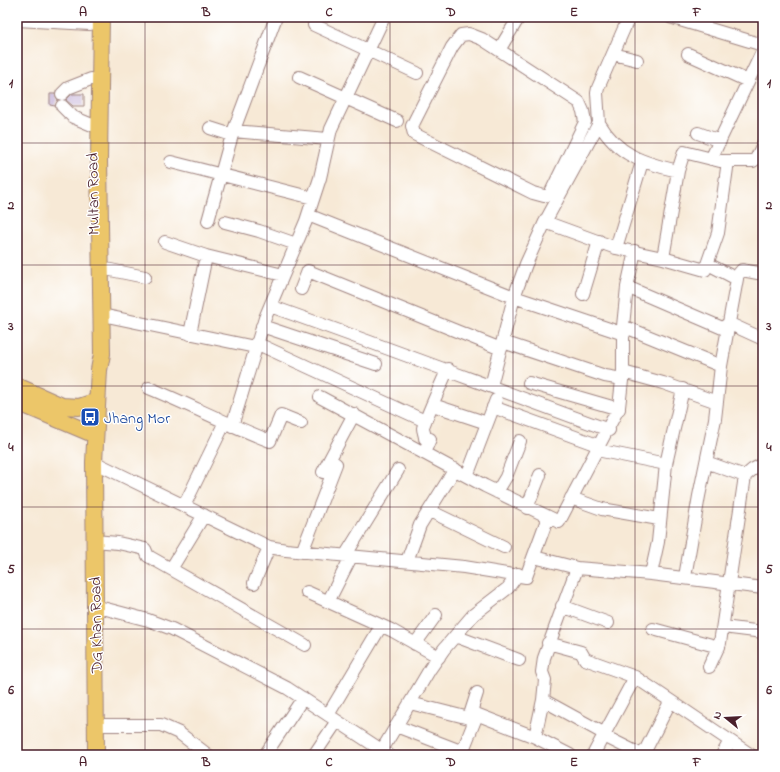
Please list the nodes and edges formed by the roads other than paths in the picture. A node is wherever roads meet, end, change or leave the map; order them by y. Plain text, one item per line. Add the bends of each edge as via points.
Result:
1 (276, 17) edge
2 (384, 17) edge
3 (519, 17) edge
4 (629, 17) edge
5 (670, 17) edge
6 (94, 19) edge
7 (17, 20) edge
8 (314, 25) dead end
9 (763, 45) edge
10 (368, 50) junction
11 (499, 50) junction
12 (763, 50) edge
13 (613, 54) junction
14 (688, 54) dead end
15 (637, 60) dead end
16 (417, 73) dead end
17 (299, 77) dead end
18 (91, 79) junction
19 (748, 81) junction
20 (345, 97) junction
21 (397, 121) dead end
22 (599, 123) junction
23 (92, 125) junction
24 (210, 128) dead end
25 (233, 133) junction
26 (698, 133) dead end
27 (328, 139) junction
28 (720, 141) junction
29 (763, 144) edge
30 (711, 160) junction
31 (728, 161) junction
32 (171, 162) dead end
33 (642, 162) junction
34 (678, 172) junction
35 (221, 175) junction
36 (313, 198) junction
37 (308, 215) junction
38 (208, 221) dead end
39 (225, 222) dead end
40 (545, 222) junction
41 (598, 241) junction
42 (165, 242) dead end
43 (296, 244) junction
44 (616, 248) junction
45 (635, 251) junction
46 (206, 256) junction
47 (663, 258) junction
48 (708, 264) junction
49 (101, 268) junction
50 (284, 273) junction
51 (763, 274) edge
52 (144, 277) dead end
53 (736, 277) junction
54 (627, 287) junction
55 (583, 294) dead end
56 (514, 297) junction
57 (270, 306) junction
58 (102, 315) junction
59 (262, 326) junction
60 (728, 327) junction
61 (624, 330) junction
62 (190, 334) junction
63 (763, 339) edge
64 (255, 345) junction
65 (502, 346) junction
66 (376, 364) dead end
67 (721, 366) junction
68 (448, 369) junction
69 (99, 370) junction
70 (623, 375) junction
71 (529, 382) dead end
72 (17, 386) edge
73 (149, 388) dead end
74 (495, 388) junction
75 (682, 390) junction
76 (320, 397) dead end
77 (97, 401) junction
78 (17, 402) edge
79 (717, 402) junction
80 (433, 405) junction
81 (493, 407) junction
82 (618, 409) junction
83 (354, 414) junction
84 (425, 420) junction
85 (301, 423) dead end
86 (487, 423) junction
87 (228, 424) junction
88 (609, 430) junction
89 (95, 435) junction
90 (520, 441) dead end
91 (599, 448) junction
92 (424, 452) junction
93 (330, 460) junction
94 (94, 462) junction
95 (706, 462) junction
96 (666, 464) junction
97 (763, 464) edge
98 (398, 470) dead end
99 (455, 470) junction
100 (323, 472) dead end
101 (540, 475) dead end
102 (467, 476) junction
103 (745, 476) junction
104 (497, 492) junction
105 (94, 495) joint
106 (571, 498) junction
107 (184, 506) junction
108 (527, 508) junction
109 (430, 511) junction
110 (204, 515) junction
111 (548, 517) junction
112 (659, 519) junction
113 (94, 541) junction
114 (269, 547) junction
115 (504, 547) dead end
116 (302, 552) junction
117 (348, 557) junction
118 (534, 557) junction
119 (406, 561) junction
120 (577, 568) junction
121 (171, 569) junction
122 (518, 574) junction
123 (651, 574) junction
124 (685, 577) junction
125 (729, 582) junction
126 (254, 583) dead end
127 (763, 588) edge
128 (307, 592) dead end
129 (328, 602) junction
130 (94, 606) junction
131 (562, 606) junction
132 (436, 615) dead end
133 (608, 623) dead end
134 (381, 626) junction
135 (723, 627) junction
136 (653, 629) dead end
137 (763, 632) edge
138 (455, 636) junction
139 (548, 643) junction
140 (415, 644) junction
141 (305, 645) dead end
142 (719, 647) junction
143 (439, 657) junction
144 (518, 660) dead end
145 (709, 667) dead end
146 (635, 677) junction
147 (477, 693) dead end
148 (303, 698) junction
149 (543, 700) junction
150 (670, 702) junction
151 (410, 703) junction
152 (474, 713) junction
153 (332, 718) junction
154 (96, 725) junction
155 (396, 726) junction
156 (604, 735) junction
157 (535, 737) junction
158 (730, 741) junction
159 (383, 753) edge
160 (465, 754) edge
161 (96, 755) edge
162 (208, 755) edge
163 (265, 755) edge
164 (314, 755) edge
165 (570, 755) edge
166 (594, 755) edge
167 (642, 755) edge
168 (722, 755) edge
169 (751, 755) edge

1 - 25 street
2 - 10 street
3 - 11 street
4 - 13 street
5 - 9 street
6 - 7 street
6 - 18 main road, Multan Road
6 - 49 main road, Multan Road
8 - 10 street
10 - 16 street
10 - 20 street
11 - 11 street via 482,39 469,34 461,35 449,53 412,126 414,134 544,196 550,194 585,122 583,111 579,102
12 - 19 street
13 - 15 street
13 - 22 street via 597,93
14 - 19 street
17 - 20 street
18 - 23 main road, Multan Road
18 - 23 street via 68,88 62,100 73,117
19 - 28 street
20 - 21 street
20 - 27 street
22 - 33 street via 623,151
22 - 40 street
23 - 69 main road, Multan Road via 94,353
24 - 25 street
25 - 27 street
25 - 35 street
26 - 28 street
27 - 36 street
28 - 30 street
29 - 31 street via 755,160
30 - 31 street
30 - 34 street via 684,152
31 - 48 street via 718,233
32 - 35 street
33 - 34 street
33 - 44 street
34 - 47 street
35 - 36 street
35 - 38 street
36 - 37 street
37 - 43 street
37 - 56 street
39 - 43 street
40 - 41 street
40 - 56 street
41 - 44 street
41 - 55 street
42 - 46 street
43 - 50 street
44 - 45 street
45 - 47 street
45 - 54 street
46 - 50 street
46 - 62 street
47 - 48 street via 703,270
48 - 53 street
49 - 52 street
49 - 58 main road, Multan Road
50 - 57 street
50 - 65 street via 304,283 308,271
51 - 53 street via 742,270
53 - 60 street
54 - 60 street
54 - 61 street
56 - 61 street
56 - 65 street
57 - 59 street
57 - 68 street
58 - 62 street
58 - 69 main road, Multan Road via 102,354
59 - 64 street
59 - 66 street
60 - 63 street
60 - 67 street
61 - 67 street
61 - 70 street
62 - 64 street
64 - 84 street
64 - 87 street
65 - 70 street via 605,376
65 - 74 street
67 - 79 street
68 - 74 street
68 - 80 street
69 - 77 main road, Multan Road
70 - 75 street
70 - 82 street
71 - 82 street
72 - 77 main road via 62,406 79,407
73 - 87 street via 200,409
74 - 81 street
74 - 88 street
75 - 79 street
75 - 96 street
76 - 83 street
77 - 89 main road, Multan Road
78 - 89 main road
79 - 95 street
80 - 84 street
80 - 86 street
81 - 86 street
81 - 91 street
82 - 88 street
83 - 92 street
83 - 93 street
84 - 92 street via 425,438 430,440
85 - 87 street via 281,415 270,441
86 - 102 street
87 - 107 street
88 - 91 street
89 - 94 main road, Multan Road
90 - 104 street via 506,477
91 - 96 street
91 - 106 street
92 - 99 street
93 - 100 street
93 - 116 street via 336,464
94 - 105 main road, Multan Road
94 - 107 street
95 - 103 street
95 - 124 street
96 - 112 street
97 - 103 street
98 - 117 street
99 - 102 street
99 - 109 street
101 - 108 street
102 - 104 street
103 - 125 street
104 - 108 street
105 - 113 main road, DG Khan Road
106 - 111 street via 559,522
106 - 112 street via 602,509
107 - 110 street
108 - 111 street
109 - 115 street
109 - 119 street via 420,525
110 - 114 street
110 - 121 street
111 - 118 street
112 - 123 street via 658,542
113 - 121 street via 145,549 148,556
113 - 130 main road, DG Khan Road
114 - 116 street
114 - 126 street
116 - 117 street
117 - 119 street
117 - 129 street
118 - 120 street
118 - 122 street via 526,577
119 - 122 street
120 - 123 street
120 - 131 street
121 - 141 street
122 - 138 street via 508,588 473,616
123 - 124 street
124 - 125 street
125 - 127 street
125 - 135 street
128 - 129 street
129 - 134 street
130 - 148 street via 172,629
130 - 154 main road, DG Khan Road
131 - 133 street
131 - 139 street
132 - 140 street
134 - 140 street
134 - 153 street
135 - 137 street
135 - 142 street
136 - 142 street
138 - 143 street
138 - 144 street
139 - 146 street via 581,652 585,659
139 - 149 street via 542,672 545,680
140 - 143 street
142 - 145 street
143 - 151 street
146 - 150 street
146 - 156 street
147 - 152 street
148 - 153 street
148 - 163 street
149 - 156 street
149 - 157 street
150 - 158 street
150 - 167 street
151 - 152 street via 469,718
151 - 155 street
152 - 157 street
152 - 160 street
153 - 159 street
153 - 164 street
154 - 161 main road, DG Khan Road
154 - 162 street via 161,725 179,733
155 - 159 street
155 - 160 street
156 - 166 street
156 - 167 street
157 - 165 street
158 - 168 street
158 - 169 street

